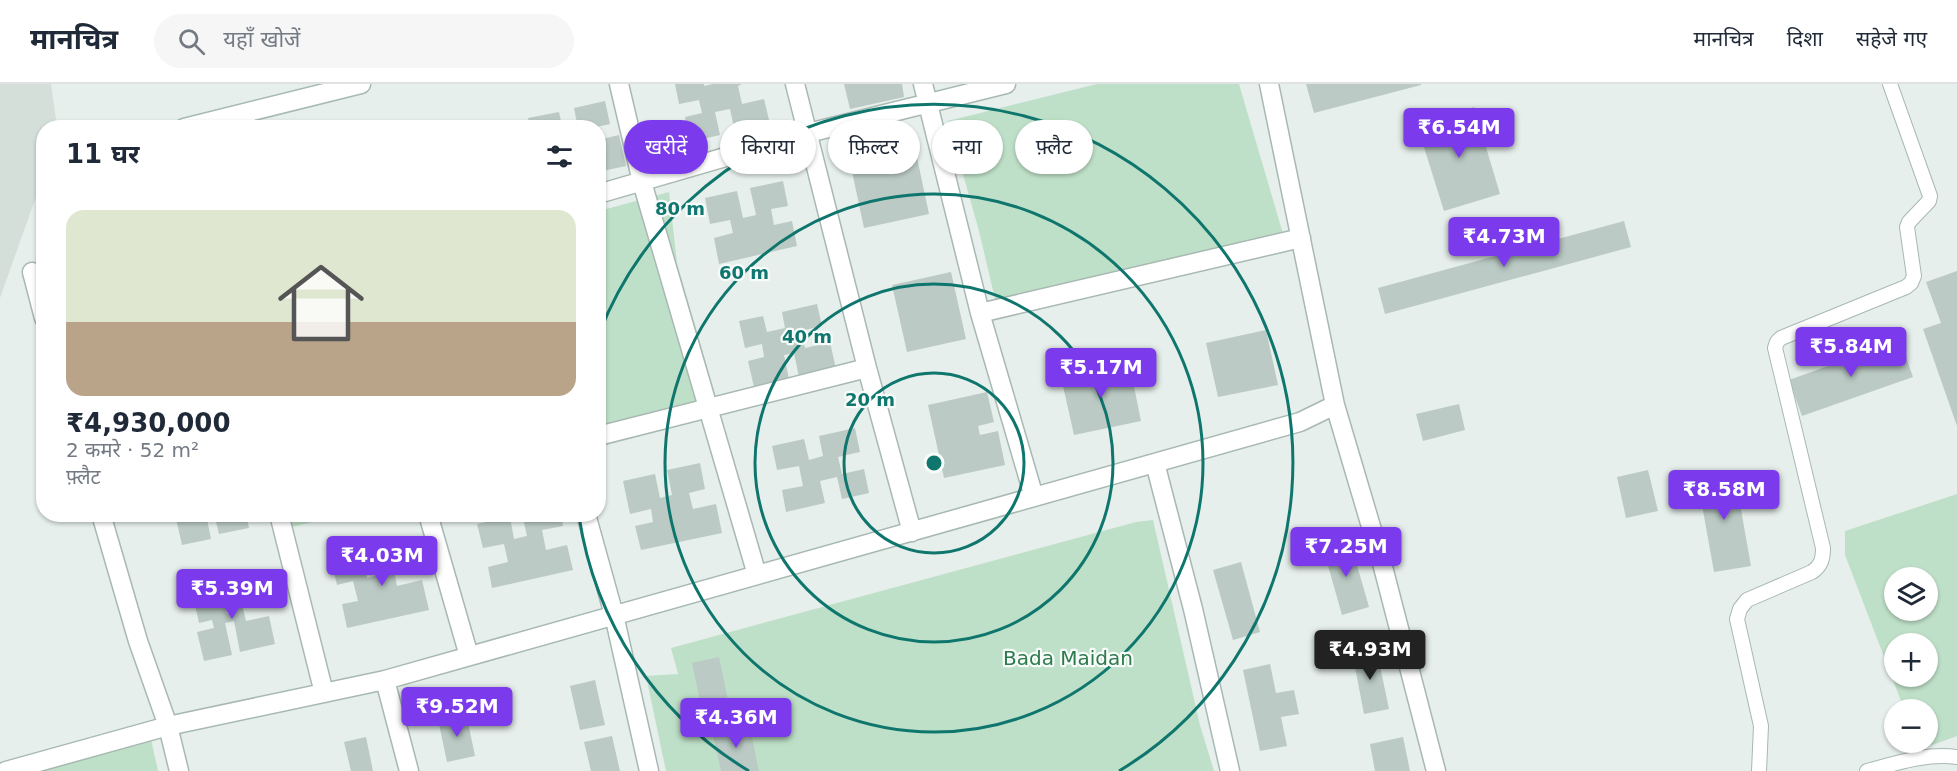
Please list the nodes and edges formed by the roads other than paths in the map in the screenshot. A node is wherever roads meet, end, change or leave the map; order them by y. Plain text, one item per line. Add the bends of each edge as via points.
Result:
1 (361, 84) edge
2 (619, 84) edge
3 (795, 84) edge
4 (923, 84) edge
5 (1006, 84) edge
6 (1269, 84) edge
7 (1890, 84) edge
8 (927, 102) junction
9 (216, 120) edge
10 (805, 120) edge
11 (816, 131) edge
12 (720, 159) edge
13 (816, 165) edge
14 (642, 182) junction
15 (606, 192) edge
16 (1301, 238) junction
17 (32, 272) dead end
18 (36, 287) edge
19 (980, 313) junction
20 (867, 368) junction
21 (1335, 405) junction
22 (706, 407) junction
23 (606, 434) edge
24 (1155, 463) junction
25 (1034, 497) junction
26 (102, 522) edge
27 (286, 522) edge
28 (430, 522) edge
29 (588, 522) edge
30 (912, 532) junction
31 (757, 575) junction
32 (614, 615) junction
33 (469, 656) junction
34 (385, 680) junction
35 (324, 693) junction
36 (168, 726) junction
37 (1957, 757) edge
38 (6, 771) edge
39 (179, 771) edge
40 (409, 771) edge
41 (649, 771) edge
42 (1230, 771) edge
43 (1436, 771) edge
44 (1759, 771) edge
45 (1867, 771) edge

1 - 9 street
2 - 14 street
3 - 10 street
4 - 8 street
5 - 8 street
6 - 16 street
7 - 44 lane via 1930,196 1907,227 1914,276 1911,283 1781,338 1775,348 1823,557 1812,572 1747,600 1737,619 1761,726
8 - 11 street
8 - 19 street
12 - 14 street
13 - 20 street
14 - 15 street
14 - 22 street
16 - 19 street
16 - 21 street
17 - 18 street
19 - 25 street
20 - 22 street
20 - 30 street
21 - 24 street via 1300,422
21 - 43 street via 1383,567
22 - 23 street
22 - 31 street
24 - 25 street
24 - 42 street
25 - 30 street
26 - 36 street
27 - 35 street
28 - 33 street
29 - 32 street
30 - 31 street
31 - 32 street
32 - 33 street
32 - 41 street
33 - 34 street
34 - 35 street
34 - 40 street
35 - 36 street
36 - 38 street
36 - 39 street
37 - 45 lane via 1919,758

